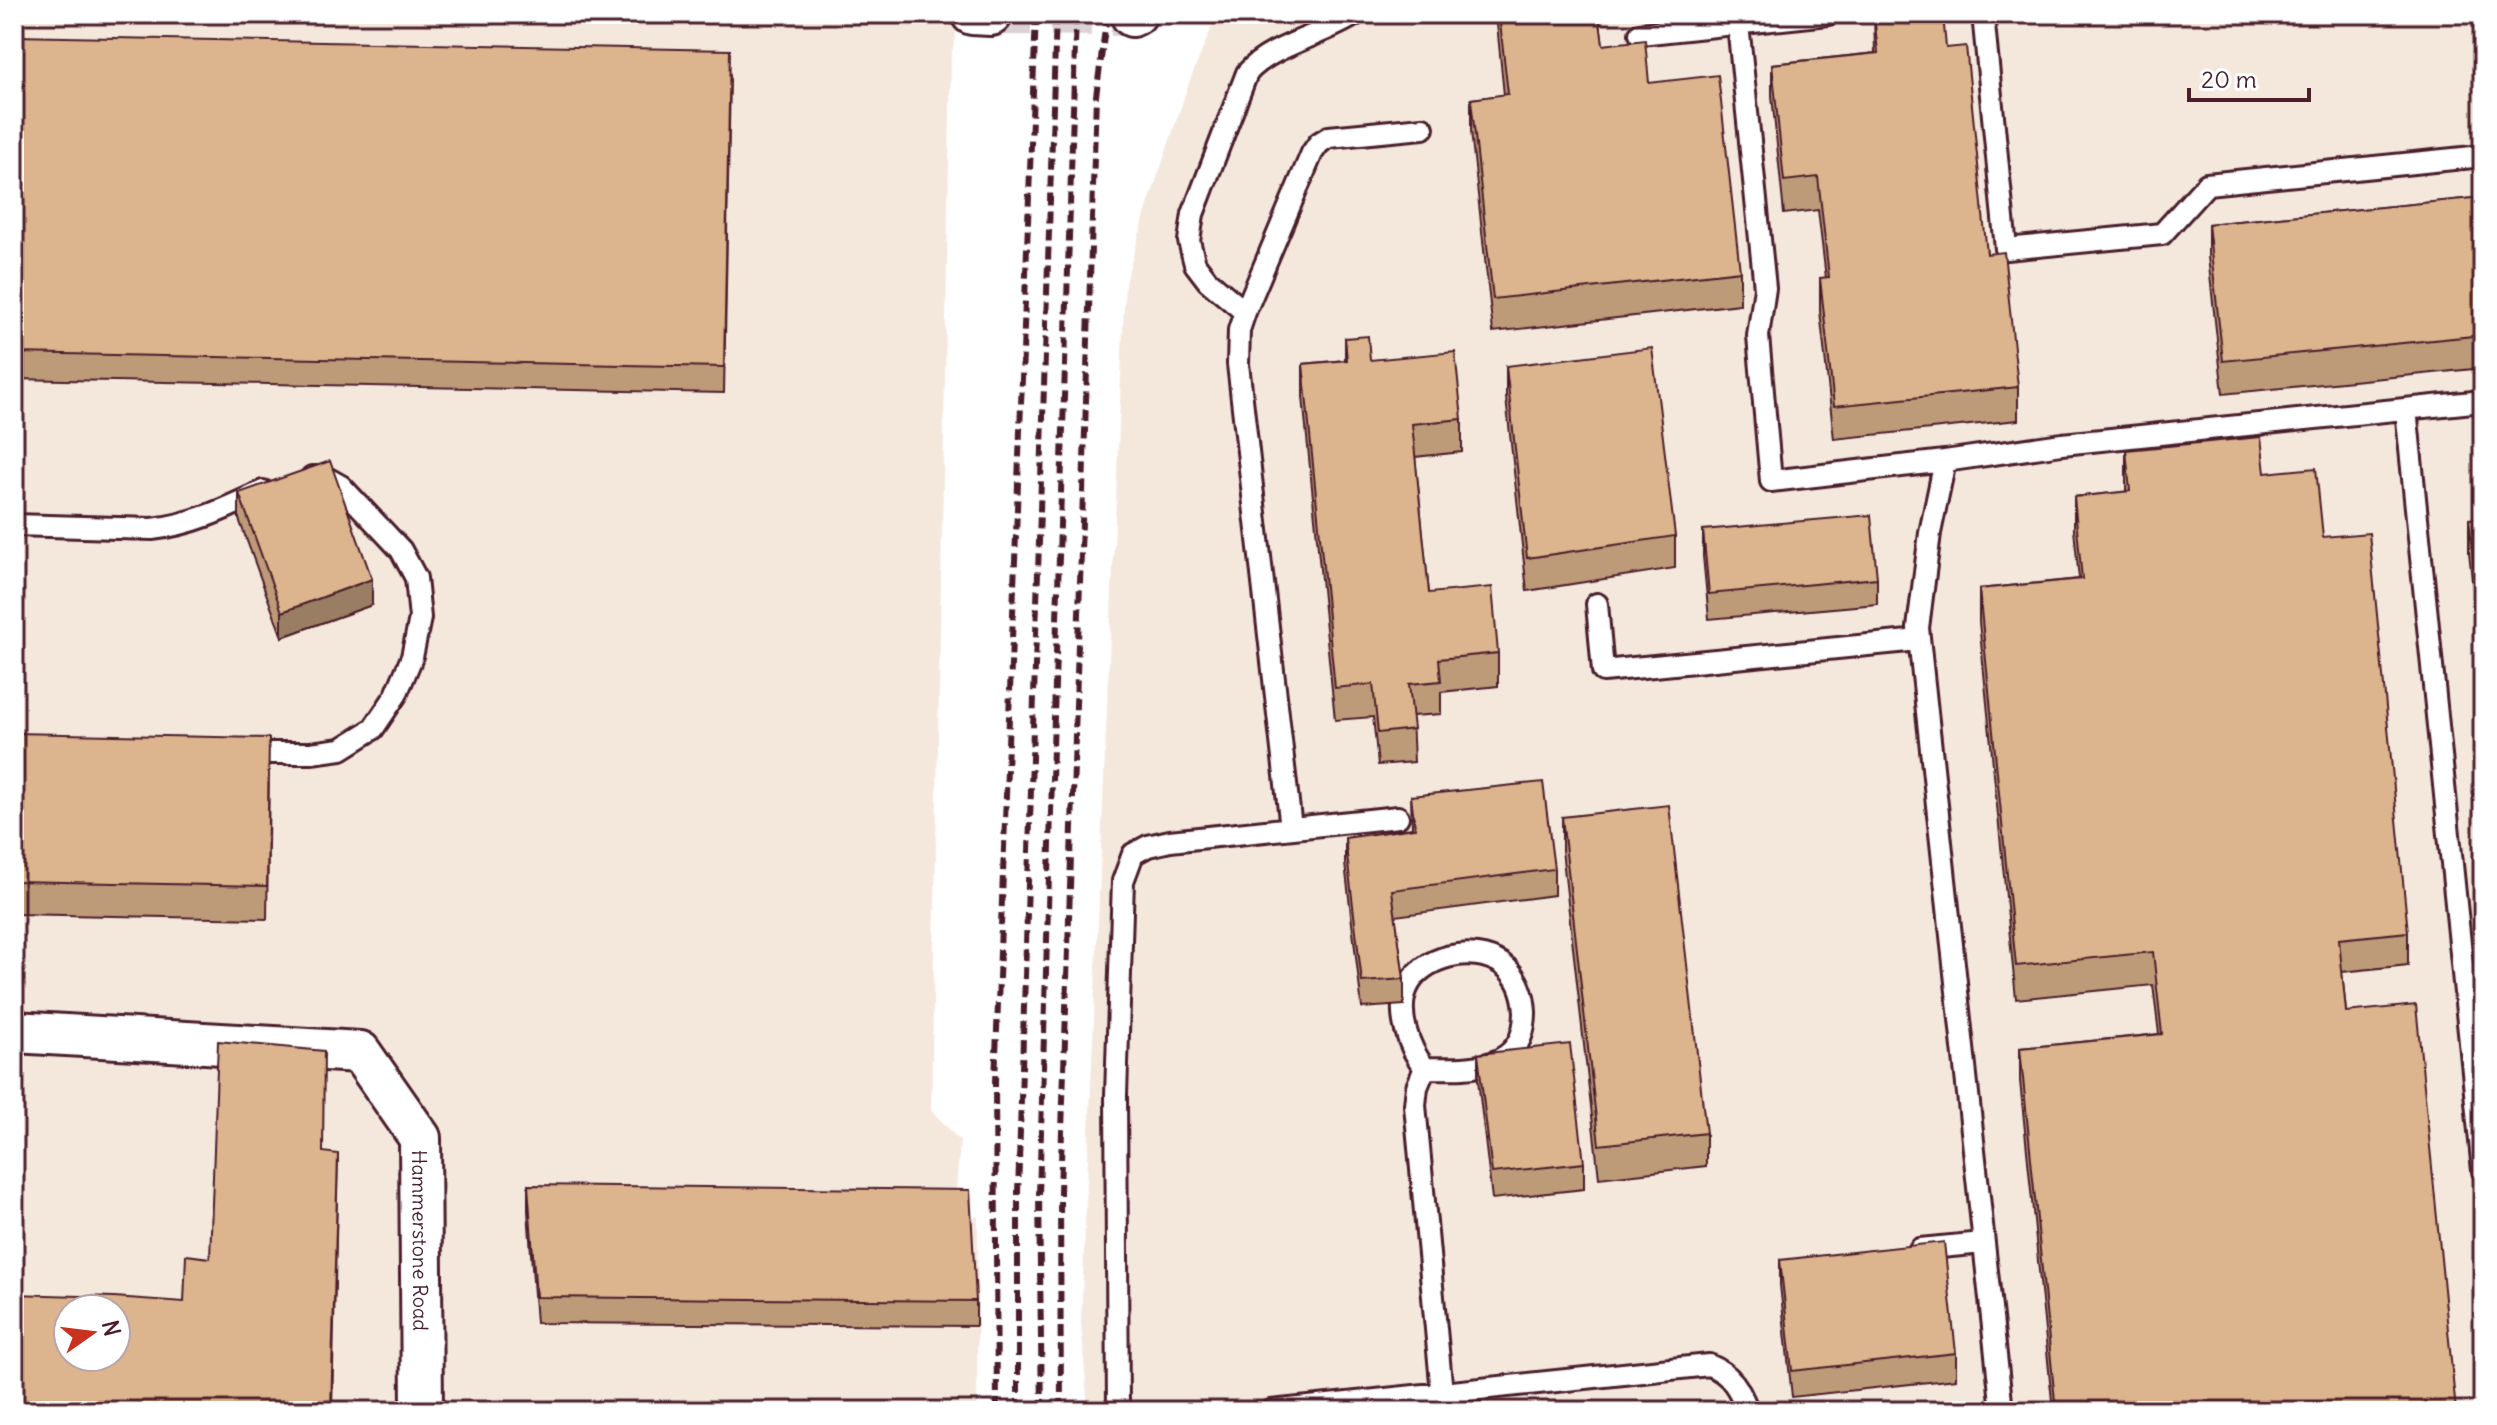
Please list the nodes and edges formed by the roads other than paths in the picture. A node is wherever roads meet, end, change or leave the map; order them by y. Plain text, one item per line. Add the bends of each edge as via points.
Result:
1 (972, 14) edge
2 (1356, 14) edge
3 (1829, 14) edge
4 (1983, 14) edge
5 (991, 15) edge
6 (1738, 24) junction
7 (1640, 34) dead end
8 (1423, 128) dead end
9 (2483, 156) edge
10 (1245, 312) junction
11 (2483, 401) edge
12 (2406, 409) junction
13 (1945, 461) junction
14 (14, 525) edge
15 (1597, 604) dead end
16 (1919, 640) junction
17 (217, 753) edge
18 (1398, 817) dead end
19 (1291, 828) junction
20 (14, 1032) edge
21 (1425, 1068) junction
22 (2483, 1171) edge
23 (1983, 1243) junction
24 (1893, 1251) edge
25 (1442, 1393) junction
26 (422, 1411) edge
27 (1118, 1411) edge
28 (1271, 1411) edge
29 (1748, 1411) edge
30 (2002, 1411) edge

1 - 5 street
2 - 10 lane via 1258,60 1247,73 1199,200 1189,241 1195,264
3 - 6 lane
4 - 9 lane via 2006,249 2162,234 2207,184
6 - 7 lane
6 - 13 lane via 1765,288 1758,336 1771,481
8 - 10 lane via 1329,137 1319,143
10 - 19 lane via 1237,355
11 - 12 lane
12 - 13 lane
12 - 22 lane
13 - 16 lane via 1930,533
14 - 17 lane via 169,528 300,478 325,477 341,486 401,550 416,578 420,618 396,695 373,729 341,749
15 - 16 lane via 1603,671
16 - 23 lane
18 - 19 lane
19 - 27 lane via 1148,846 1133,854 1123,881 1116,1095
20 - 26 street, Hammerstone Road via 360,1052 420,1138
21 - 21 lane via 1477,1066 1515,1051 1522,1038 1525,1004 1513,975 1501,964 1479,957 1445,957 1412,976 1404,994 1406,1027
21 - 25 lane via 1415,1105
23 - 24 lane
23 - 30 lane
25 - 28 lane
25 - 29 lane via 1709,1365 1737,1385

